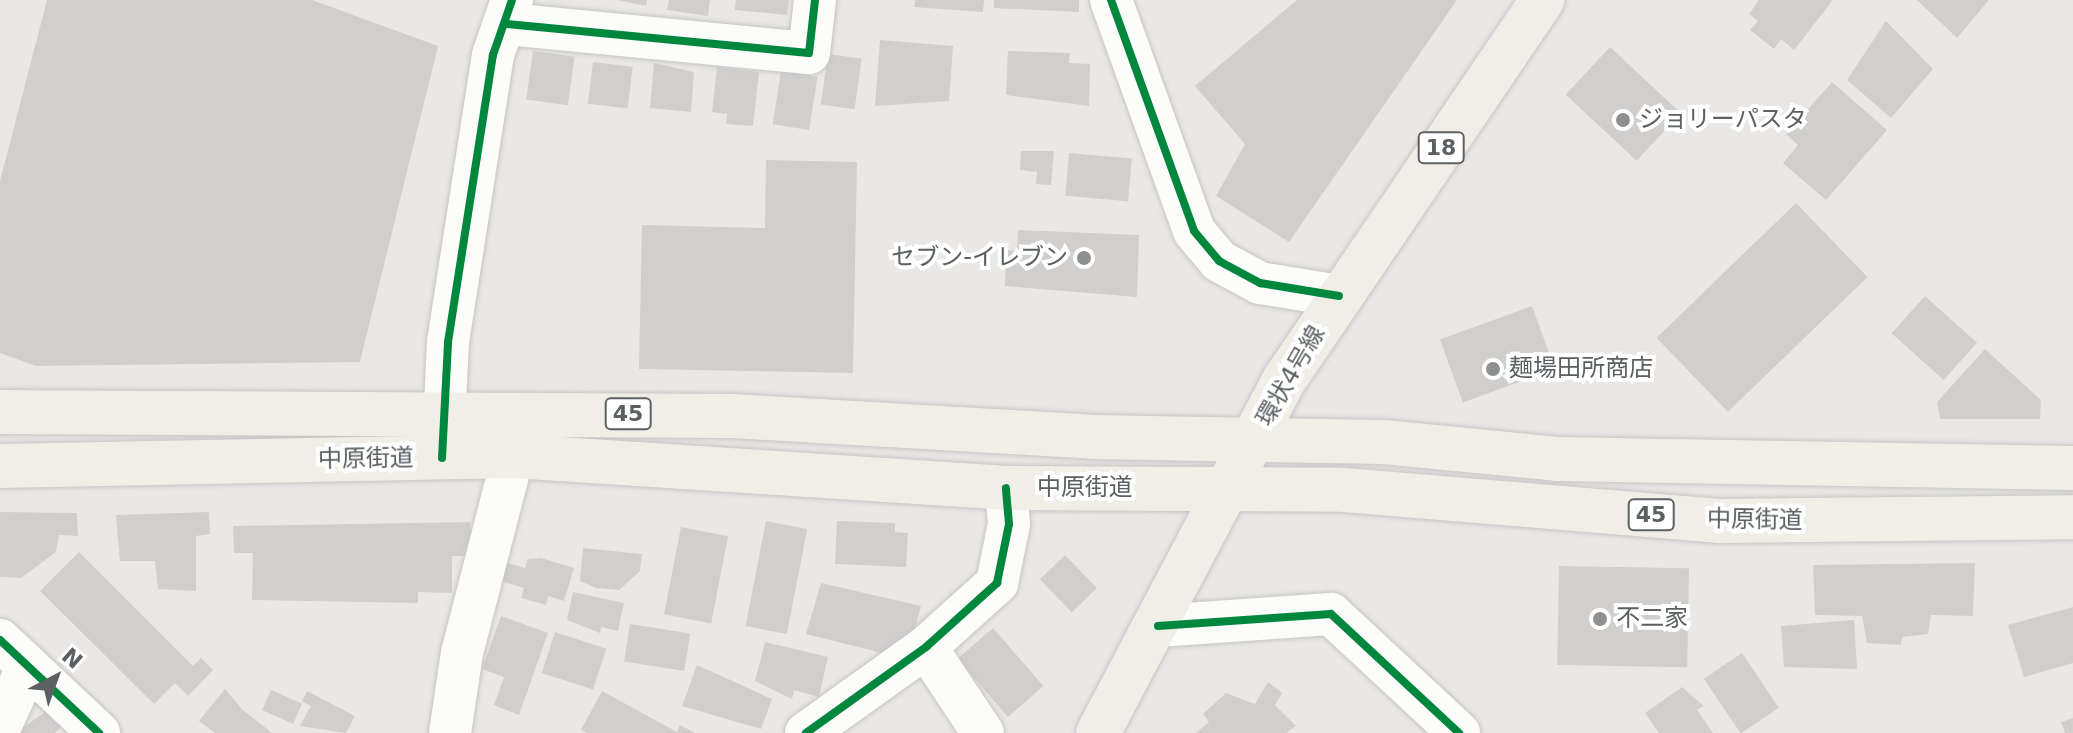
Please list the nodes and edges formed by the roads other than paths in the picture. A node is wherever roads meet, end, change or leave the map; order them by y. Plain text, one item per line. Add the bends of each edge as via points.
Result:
1 (815, 0) edge
2 (1111, 0) edge
3 (1543, 0) edge
4 (510, 12) edge
5 (1339, 296) junction
6 (0, 412) edge
7 (445, 412) junction
8 (1255, 439) junction
9 (513, 456) junction
10 (442, 458) junction
11 (0, 466) edge
12 (2073, 468) edge
13 (1230, 487) junction
14 (1006, 488) junction
15 (2073, 517) edge
16 (1158, 626) junction
17 (926, 647) junction
18 (14, 653) edge
19 (0, 727) edge
20 (1102, 731) edge
21 (99, 733) edge
22 (450, 733) edge
23 (806, 733) edge
24 (983, 733) edge
25 (1459, 733) edge

1 - 4 street via 809,53
2 - 5 street via 1194,231 1219,261 1260,283
3 - 5 main road, 環状4号線 / 18
4 - 7 street via 493,55 448,342
5 - 8 main road, 環状4号線 / 18
6 - 7 main road, 中原街道 / 45
7 - 8 main road, 中原街道 / 45 via 732,416
7 - 10 street
8 - 12 main road, 中原街道 / 45 via 1384,442 1557,459
8 - 13 main road, 環状4号線 / 18
9 - 10 main road, 中原街道 / 45
9 - 14 main road, 中原街道 / 45
9 - 22 street via 462,653
10 - 11 main road, 中原街道 / 45
13 - 14 main road, 中原街道 / 45
13 - 15 main road, 中原街道 / 45 via 1719,521
13 - 16 main road, 環状4号線 / 18
14 - 17 street via 1009,524 997,583
16 - 20 main road, 環状4号線 / 18
16 - 25 street via 1331,614
17 - 23 street
17 - 24 street
18 - 19 street
18 - 21 street

